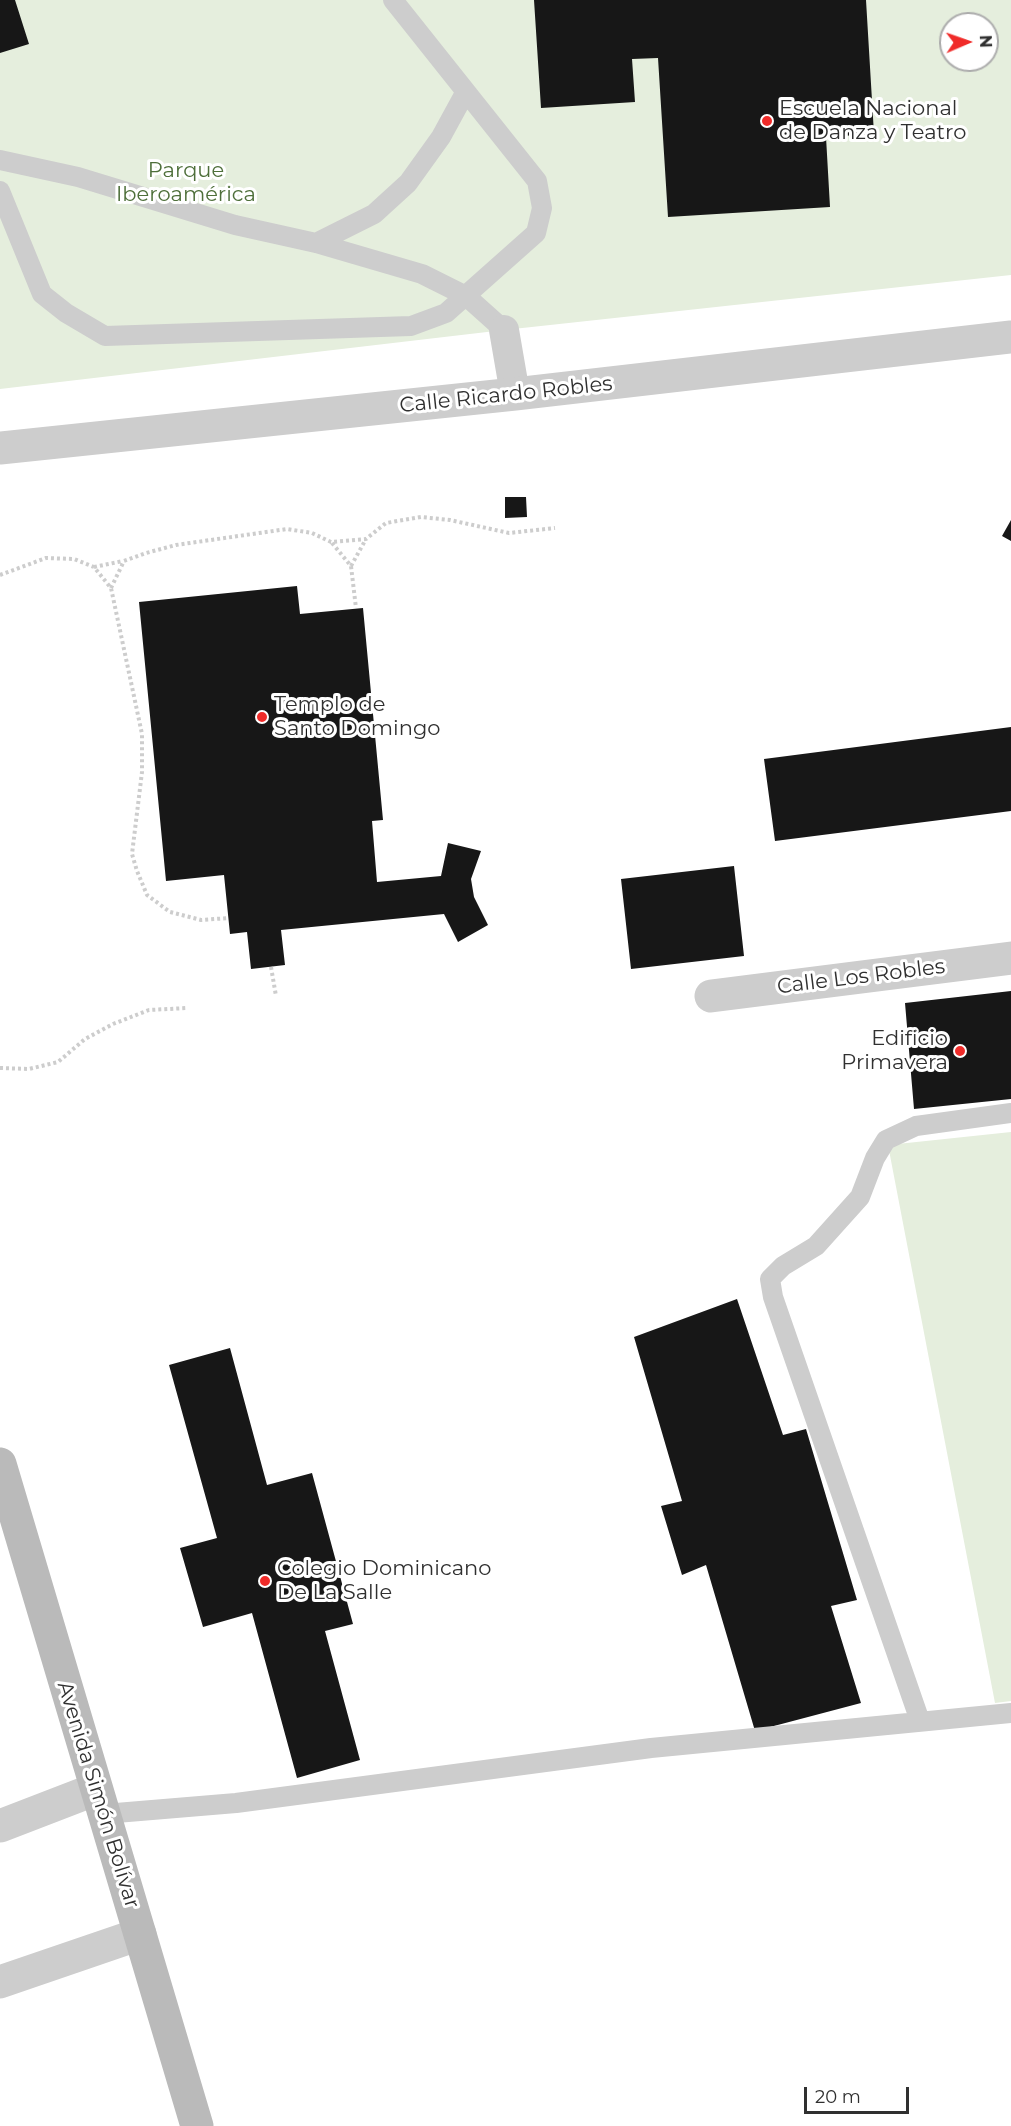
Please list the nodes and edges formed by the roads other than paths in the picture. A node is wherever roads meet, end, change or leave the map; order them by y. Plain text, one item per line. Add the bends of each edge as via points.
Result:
1 (393, 0) edge
2 (465, 93) junction
3 (0, 160) edge
4 (0, 191) edge
5 (316, 243) junction
6 (465, 296) junction
7 (504, 330) joint
8 (1011, 337) edge
9 (515, 394) junction
10 (0, 448) edge
11 (1011, 958) edge
12 (711, 996) dead end
13 (1011, 1113) edge
14 (0, 1464) edge
15 (1011, 1713) edge
16 (920, 1721) junction
17 (100, 1801) junction
18 (0, 1826) edge
19 (140, 1934) junction
20 (0, 1982) edge
21 (197, 2126) edge

1 - 2 lane
2 - 5 lane via 441,137 408,183 374,214
2 - 6 lane via 537,181 542,208 536,233
3 - 5 lane via 78,177 235,225
4 - 6 lane via 42,294 105,336 411,326 446,313
5 - 6 lane via 422,274
6 - 7 lane
7 - 9 street
8 - 9 street, Calle Ricardo Robles
9 - 10 street, Calle Ricardo Robles
11 - 12 street, Calle Los Robles
13 - 16 lane via 916,1126 886,1140 874,1158 860,1197 816,1246 770,1279 776,1308
14 - 17 main road, Avenida Simón Bolívar
15 - 16 lane
16 - 17 lane via 651,1748 236,1803
17 - 18 street
17 - 19 main road, Avenida Simón Bolívar
19 - 20 street
19 - 21 main road, Avenida Simón Bolívar

